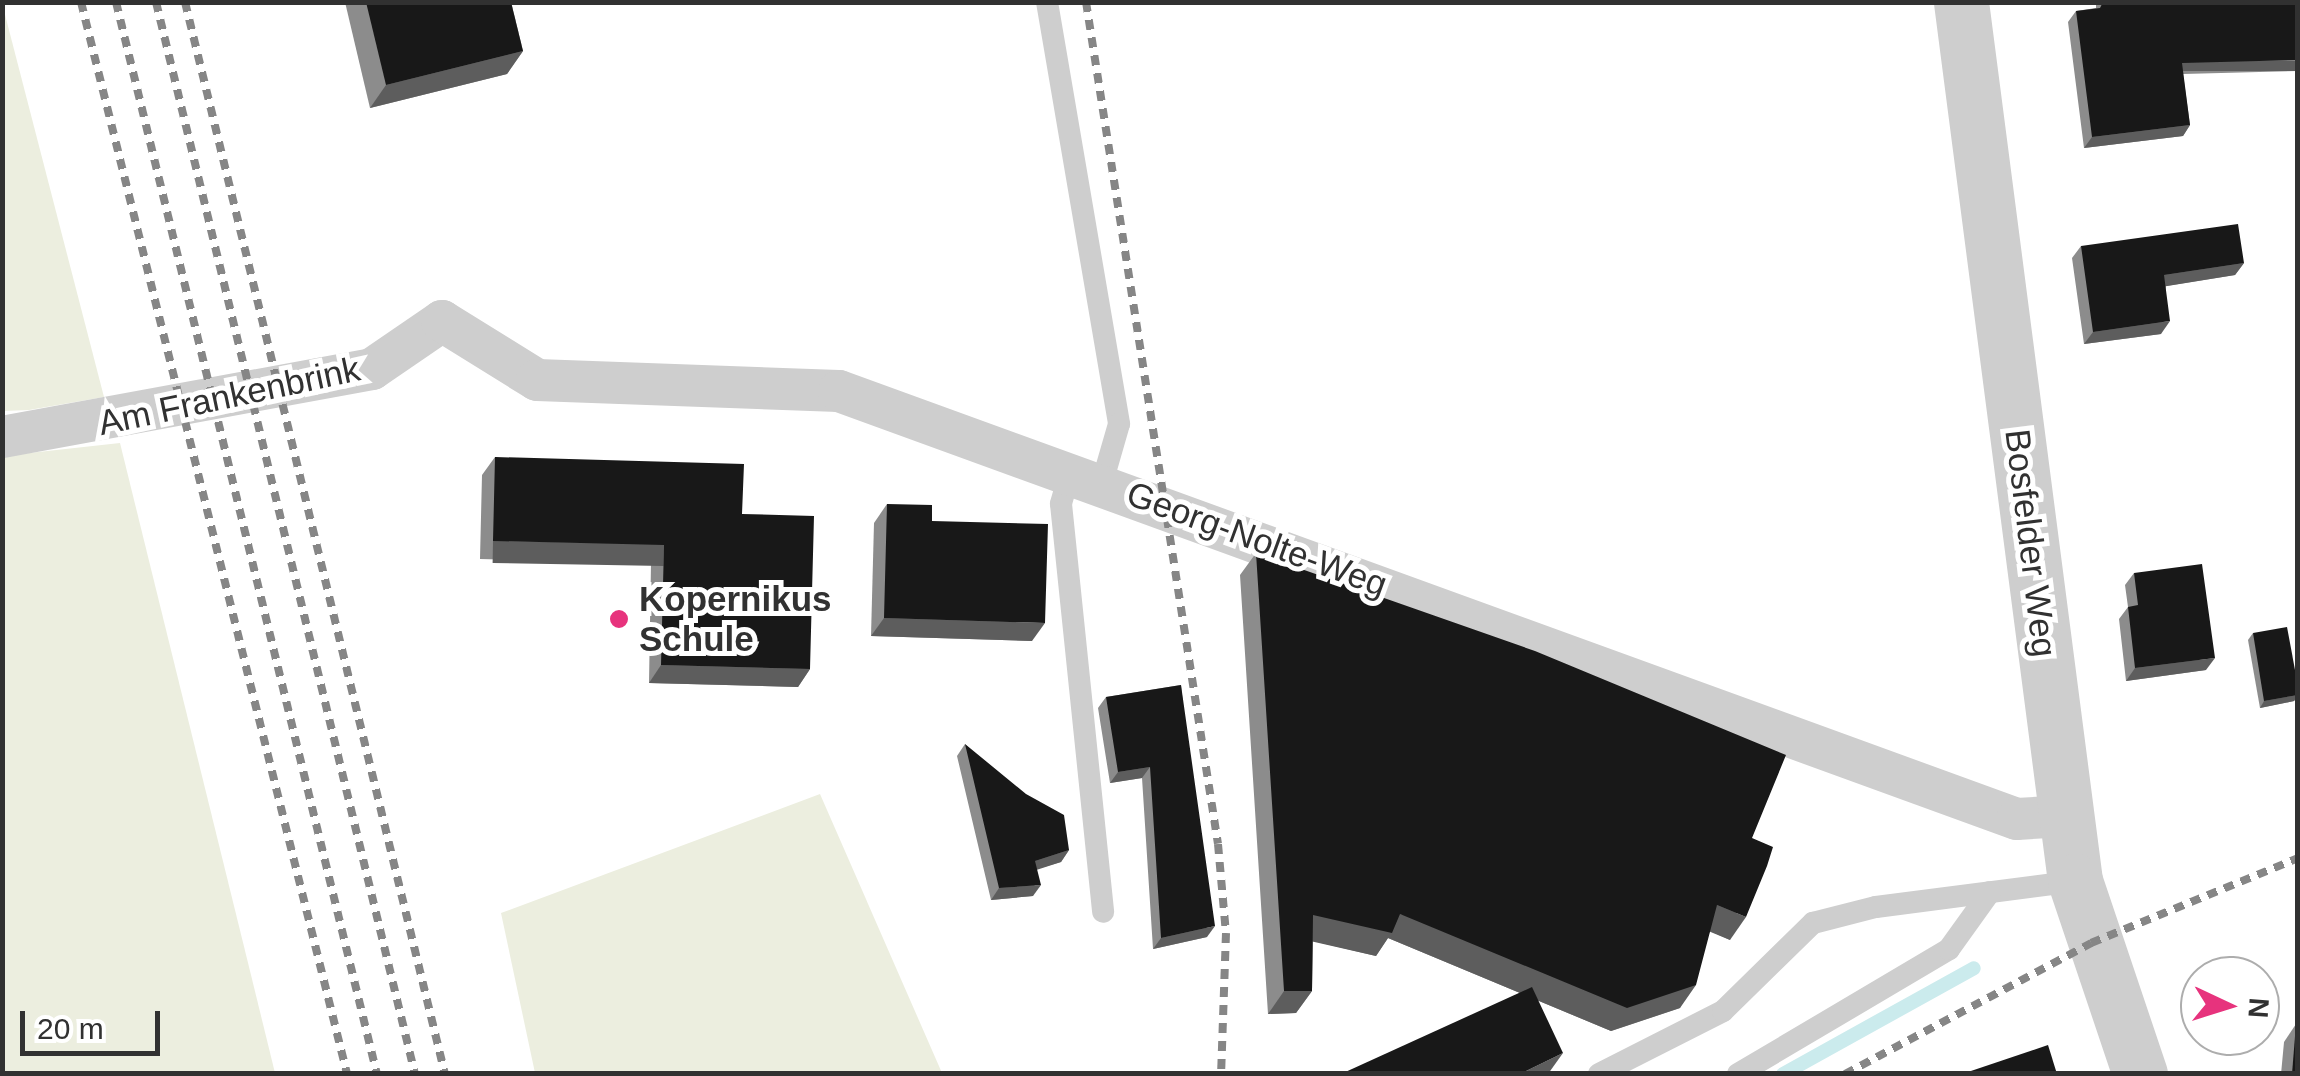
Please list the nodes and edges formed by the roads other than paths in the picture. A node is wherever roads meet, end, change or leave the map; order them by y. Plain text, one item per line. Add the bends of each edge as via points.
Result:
1 (1047, 2) edge
2 (1961, 2) edge
3 (442, 321) joint
4 (2, 436) edge
5 (1086, 478) junction
6 (2066, 816) junction
7 (2075, 881) junction
8 (1990, 892) junction
9 (1103, 912) dead end
10 (1598, 1074) edge
11 (1738, 1074) edge
12 (2140, 1074) edge

1 - 5 lane via 1119,424
2 - 6 street, Bosfelder Weg
3 - 4 street, Am Frankenbrink via 372,368
3 - 5 street, Georg-Nolte-Weg via 536,380 838,390
5 - 6 street, Georg-Nolte-Weg via 2017,819
5 - 9 lane via 1062,504
6 - 7 street, Bosfelder Weg
7 - 8 lane
7 - 12 street, Bosfelder Weg
8 - 10 lane via 1812,923 1723,1011
8 - 11 lane via 1949,949

